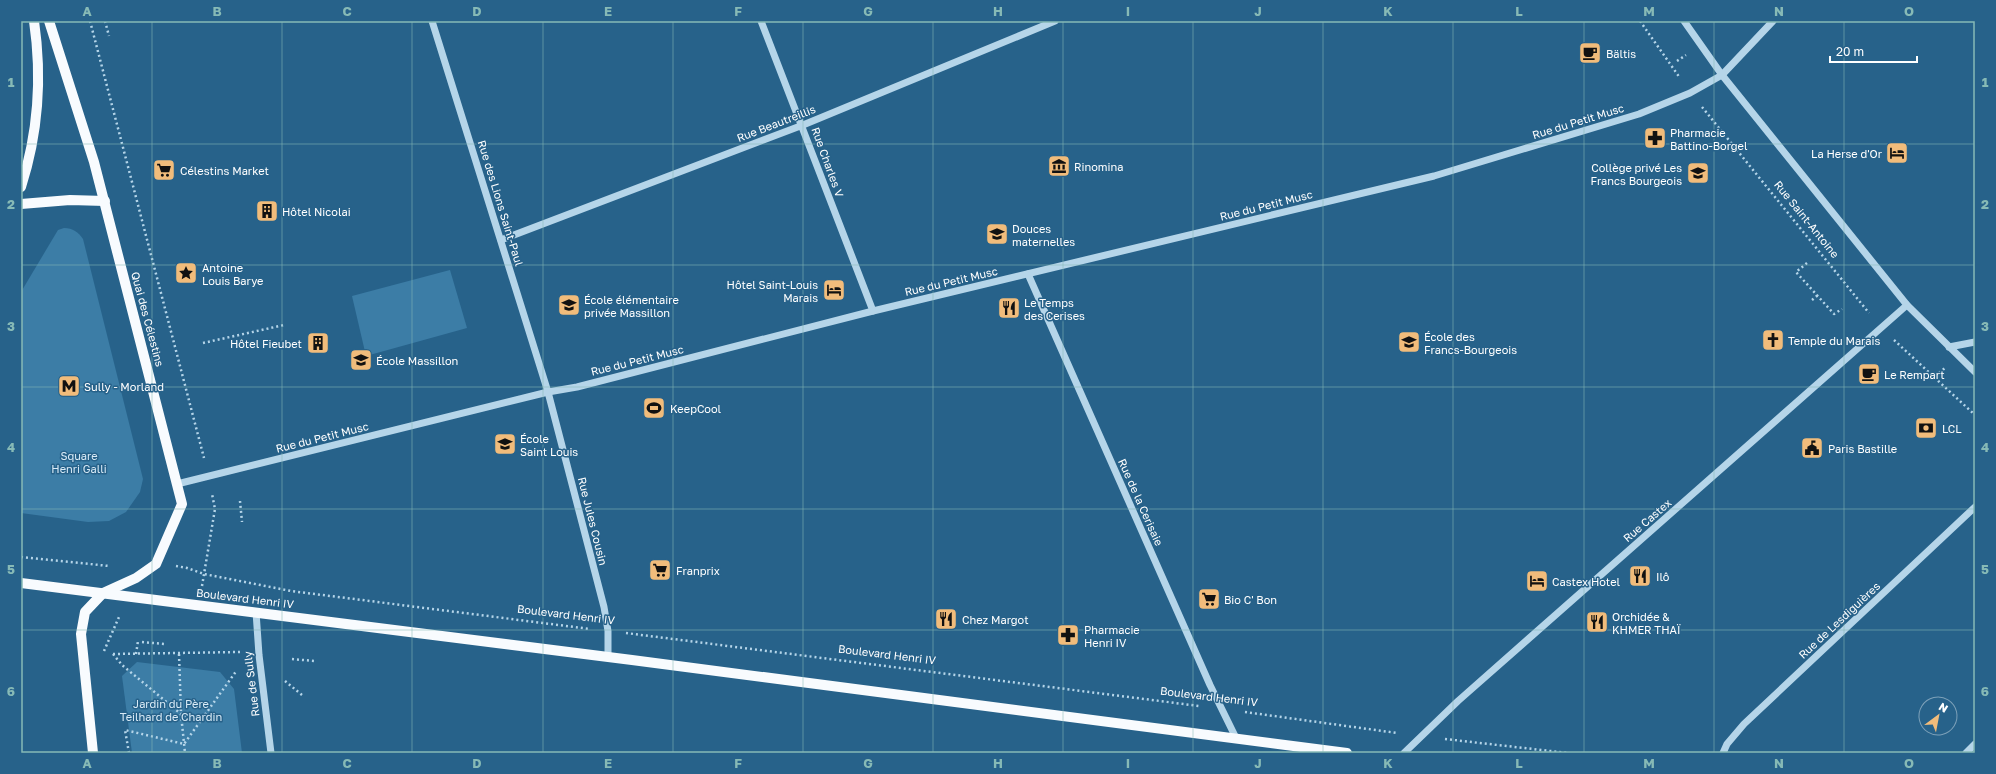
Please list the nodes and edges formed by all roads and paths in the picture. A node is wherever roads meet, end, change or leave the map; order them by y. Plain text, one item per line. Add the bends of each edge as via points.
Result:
1 (34, 21) edge
2 (49, 21) edge
3 (90, 21) edge
4 (105, 21) edge
5 (432, 21) edge
6 (761, 21) edge
7 (1055, 21) edge
8 (1640, 21) edge
9 (1684, 21) edge
10 (1772, 21) edge
11 (109, 36) dead end
12 (1687, 54) dead end
13 (1677, 61) dead end
14 (1722, 75) junction
15 (1690, 93) junction
16 (802, 125) junction
17 (21, 187) edge
18 (105, 201) junction
19 (21, 204) edge
20 (501, 240) junction
21 (1807, 263) dead end
22 (1028, 274) junction
23 (1818, 295) junction
24 (1812, 300) dead end
25 (1907, 305) junction
26 (1842, 309) dead end
27 (873, 311) junction
28 (284, 325) dead end
29 (1881, 328) junction
30 (1975, 342) edge
31 (203, 343) dead end
32 (1949, 347) junction
33 (1945, 367) dead end
34 (1975, 372) edge
35 (1939, 373) dead end
36 (548, 392) junction
37 (1975, 415) edge
38 (209, 476) junction
39 (177, 484) junction
40 (240, 501) dead end
41 (1975, 507) edge
42 (242, 522) dead end
43 (204, 574) joint
44 (21, 583) edge
45 (103, 593) junction
46 (256, 612) junction
47 (121, 616) dead end
48 (608, 631) junction
49 (138, 641) dead end
50 (142, 642) dead end
51 (164, 644) dead end
52 (241, 652) dead end
53 (104, 653) dead end
54 (136, 654) junction
55 (179, 654) junction
56 (608, 657) junction
57 (292, 659) dead end
58 (314, 662) dead end
59 (237, 670) dead end
60 (285, 681) dead end
61 (302, 695) dead end
62 (1222, 709) junction
63 (181, 714) junction
64 (200, 720) junction
65 (1419, 736) junction
66 (1236, 738) junction
67 (184, 744) junction
68 (1975, 744) edge
69 (1288, 749) edge
70 (93, 753) edge
71 (129, 753) edge
72 (185, 753) edge
73 (271, 753) edge
74 (1347, 753) edge
75 (1404, 753) edge
76 (1568, 753) edge
77 (1723, 753) edge
78 (1966, 753) edge

1 - 17 main road via 37,102 30,159
2 - 18 main road, Quai des Célestins
3 - 38 path, Quai des Célestins
4 - 11 path
5 - 20 street, Rue des Lions Saint-Paul
6 - 16 street, Rue Charles V
7 - 16 street, Rue Beautreillis
8 - 15 path, Rue Saint-Antoine
9 - 14 street
10 - 14 street, Rue du Petit Musc
12 - 13 path
14 - 15 street, Rue du Petit Musc
14 - 25 street
15 - 22 street, Rue du Petit Musc via 1639,114 1434,176
15 - 29 path, Rue Saint-Antoine
16 - 20 street, Rue Beautreillis
16 - 27 street, Rue Charles V
18 - 19 main road via 70,200
18 - 39 main road, Quai des Célestins
20 - 36 street, Rue des Lions Saint-Paul
21 - 23 path via 1796,272
22 - 27 street, Rue du Petit Musc
22 - 62 street, Rue de la Cerisaie
23 - 24 path
23 - 26 path via 1834,314
25 - 29 street, Rue Castex
25 - 32 street
27 - 36 street, Rue du Petit Musc via 577,387
28 - 31 path
29 - 37 path, Rue Saint-Antoine
29 - 65 street, Rue Castex
30 - 32 street
32 - 34 street
33 - 35 path
36 - 38 street, Rue du Petit Musc
36 - 48 street, Rue Jules Cousin
38 - 39 street, Rue du Petit Musc
38 - 43 path, Quai des Célestins via 215,509
39 - 45 main road, Quai des Célestins via 182,504 156,564 136,578
40 - 42 path
41 - 77 street, Rue de Lesdiguières via 1744,724 1727,744
43 - 48 path, Boulevard Henri IV via 291,591
44 - 45 main road, Boulevard Henri IV
45 - 46 main road, Boulevard Henri IV
45 - 70 main road via 85,612 81,634 82,665
46 - 56 main road, Boulevard Henri IV
46 - 73 street, Rue de Sully
47 - 53 path via 118,617 108,638
48 - 56 street, Rue Jules Cousin
48 - 62 path, Boulevard Henri IV
49 - 54 path
50 - 51 path
52 - 55 path
54 - 55 path
54 - 63 path via 113,654 122,665
55 - 63 path
56 - 66 main road, Boulevard Henri IV
57 - 58 path
59 - 64 path
60 - 61 path
62 - 65 path, Boulevard Henri IV
62 - 66 street, Rue de la Cerisaie
63 - 64 path
63 - 67 path
64 - 67 path
65 - 75 street, Rue Castex
65 - 76 path, Boulevard Henri IV
66 - 69 main road, Boulevard Henri IV
67 - 71 path via 125,730
67 - 72 path
68 - 78 street
69 - 74 main road, Boulevard Henri IV

